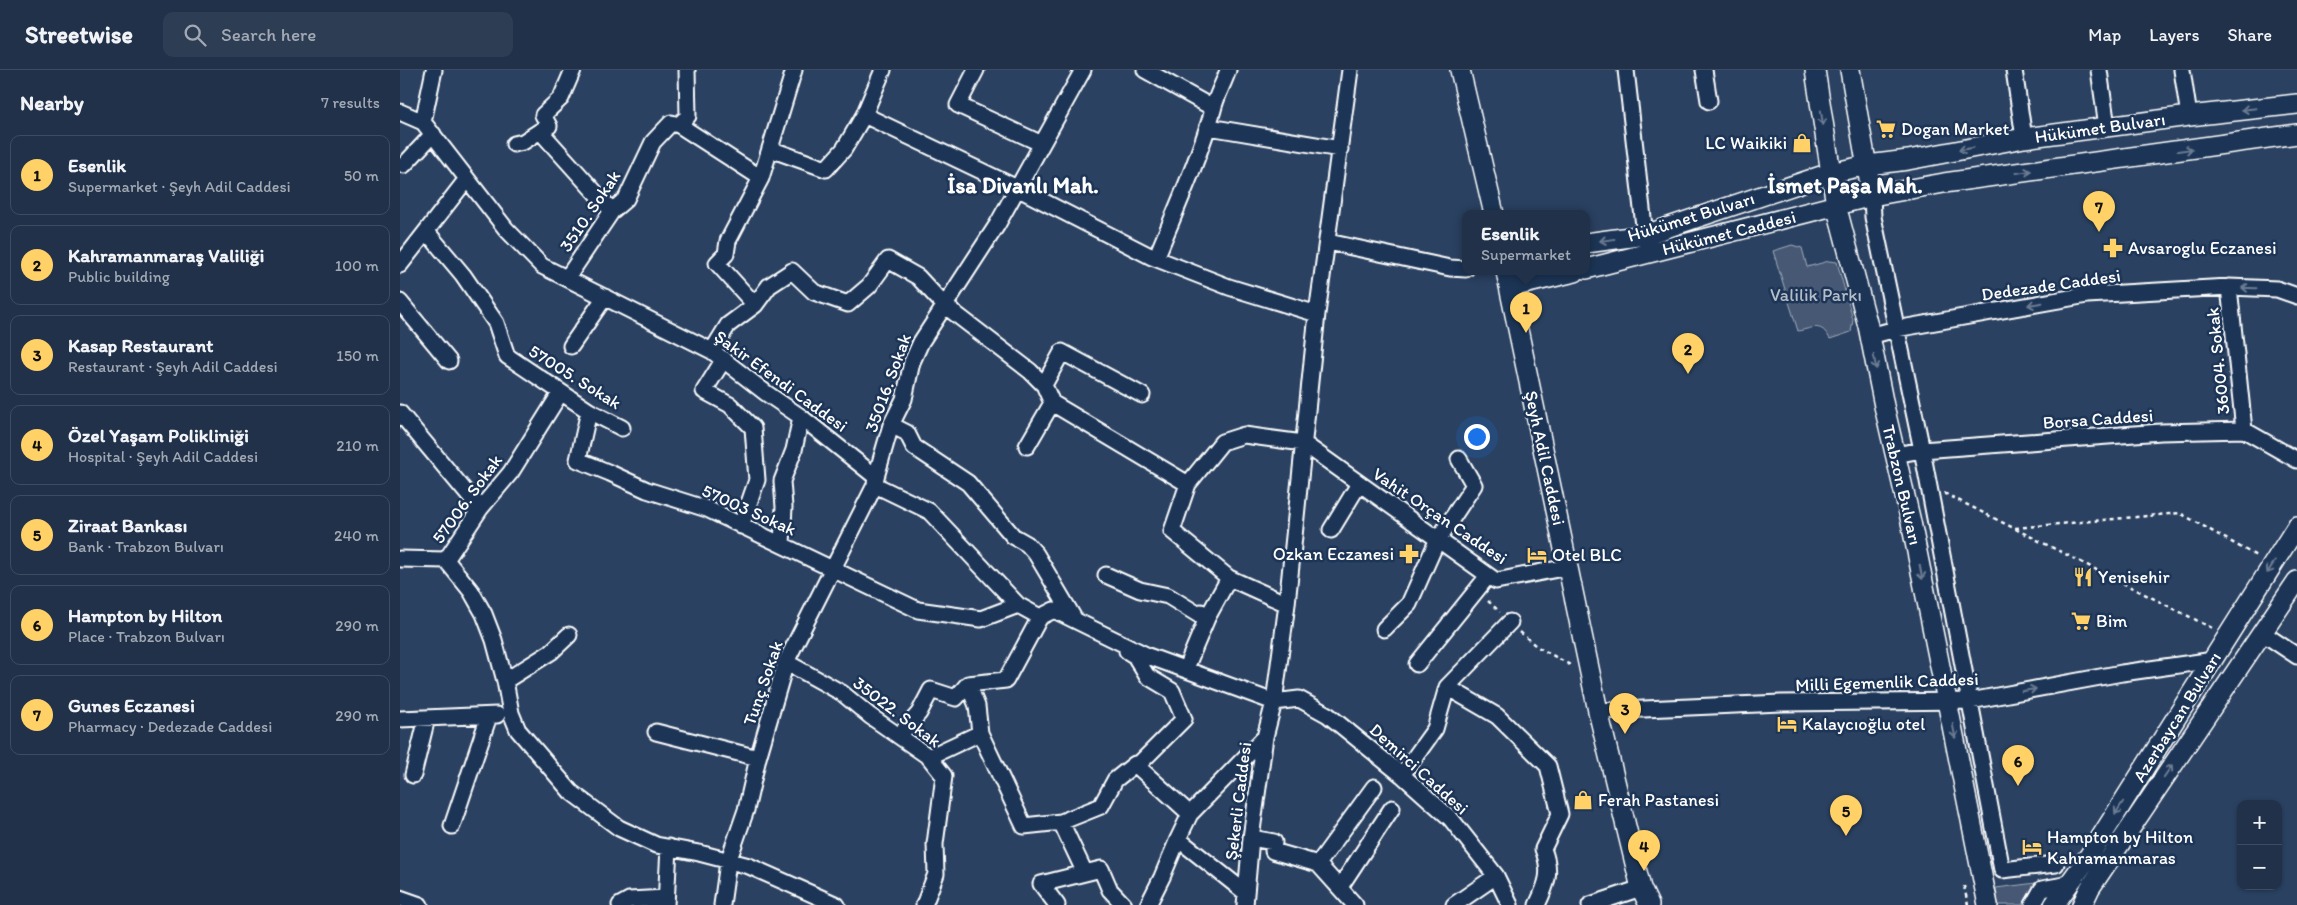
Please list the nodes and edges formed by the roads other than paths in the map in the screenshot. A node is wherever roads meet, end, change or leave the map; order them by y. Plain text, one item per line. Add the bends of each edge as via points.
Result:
1 (434, 70) edge
2 (573, 70) edge
3 (687, 70) edge
4 (794, 70) edge
5 (883, 70) edge
6 (976, 70) edge
7 (1084, 70) edge
8 (1145, 70) edge
9 (1228, 70) edge
10 (1350, 70) edge
11 (1460, 70) edge
12 (1626, 70) edge
13 (1704, 70) edge
14 (1815, 70) edge
15 (1850, 70) edge
16 (2014, 70) edge
17 (2099, 70) edge
18 (2182, 70) edge
19 (1709, 101) dead end
20 (2297, 104) edge
21 (1213, 108) junction
22 (400, 112) edge
23 (864, 115) junction
24 (2189, 116) junction
25 (423, 122) junction
26 (679, 125) junction
27 (1209, 127) junction
28 (2107, 127) junction
29 (540, 131) junction
30 (433, 134) junction
31 (2297, 134) edge
32 (2024, 138) junction
33 (514, 144) dead end
34 (1042, 144) junction
35 (770, 148) junction
36 (1340, 149) junction
37 (404, 164) dead end
38 (1868, 165) junction
39 (1830, 173) junction
40 (761, 178) junction
41 (466, 180) junction
42 (1017, 188) junction
43 (1872, 196) junction
44 (1836, 205) junction
45 (1493, 210) edge
46 (612, 211) junction
47 (427, 232) junction
48 (1645, 235) junction
49 (1328, 242) junction
50 (1590, 242) edge
51 (1156, 258) junction
52 (400, 265) edge
53 (1590, 268) edge
54 (1462, 269) edge
55 (1522, 275) edge
56 (1505, 276) edge
57 (568, 278) junction
58 (2228, 287) junction
59 (2297, 296) edge
60 (605, 297) junction
61 (400, 302) edge
62 (755, 304) junction
63 (944, 305) junction
64 (1316, 314) junction
65 (1896, 329) junction
66 (1870, 336) junction
67 (571, 346) dead end
68 (718, 355) junction
69 (449, 361) dead end
70 (1044, 385) junction
71 (561, 392) junction
72 (1142, 395) dead end
73 (1052, 403) junction
74 (589, 411) junction
75 (400, 413) edge
76 (802, 417) junction
77 (891, 425) junction
78 (622, 428) dead end
79 (2244, 430) junction
80 (1303, 443) junction
81 (1028, 446) dead end
82 (1922, 450) junction
83 (1895, 455) junction
84 (1459, 459) dead end
85 (2297, 460) edge
86 (875, 481) junction
87 (1188, 484) junction
88 (1359, 484) junction
89 (480, 508) junction
90 (741, 526) junction
91 (2297, 526) edge
92 (1331, 530) dead end
93 (1438, 540) junction
94 (782, 544) junction
95 (400, 559) edge
96 (446, 560) junction
97 (1568, 566) junction
98 (832, 570) junction
99 (1106, 575) dead end
100 (1488, 576) junction
101 (1229, 578) junction
102 (2297, 581) edge
103 (1287, 604) junction
104 (1018, 605) junction
105 (1040, 616) junction
106 (1207, 618) junction
107 (1075, 621) junction
108 (1510, 622) road end
109 (1384, 629) dead end
110 (2262, 632) junction
111 (569, 635) dead end
112 (2297, 656) edge
113 (2214, 660) junction
114 (786, 662) junction
115 (1416, 664) dead end
116 (2174, 666) junction
117 (1186, 668) junction
118 (505, 681) junction
119 (968, 684) junction
120 (1447, 687) junction
121 (2191, 696) junction
122 (1975, 700) junction
123 (1274, 702) junction
124 (1948, 702) junction
125 (1598, 711) junction
126 (511, 713) junction
127 (489, 716) junction
128 (427, 718) junction
129 (400, 719) edge
130 (656, 732) dead end
131 (980, 733) junction
132 (899, 736) junction
133 (1265, 737) junction
134 (930, 757) junction
135 (758, 758) junction
136 (1137, 766) junction
137 (413, 775) dead end
138 (1402, 775) junction
139 (1374, 787) dead end
140 (1392, 808) dead end
141 (1190, 814) junction
142 (1061, 822) junction
143 (452, 826) dead end
144 (1178, 838) junction
145 (1251, 838) junction
146 (669, 847) junction
147 (728, 862) junction
148 (1318, 864) junction
149 (2056, 864) dead end
150 (1085, 872) junction
151 (1496, 876) junction
152 (2070, 884) junction
153 (1340, 887) junction
154 (1641, 888) junction
155 (400, 898) edge
156 (1246, 899) edge
157 (666, 902) edge
158 (1987, 903) edge
159 (420, 905) edge
160 (620, 905) edge
161 (722, 905) edge
162 (837, 905) edge
163 (924, 905) edge
164 (1057, 905) edge
165 (1124, 905) edge
166 (1148, 905) edge
167 (1355, 905) edge
168 (1454, 905) edge
169 (1510, 905) edge
170 (1537, 905) edge
171 (1590, 905) edge
172 (1649, 905) edge
173 (2033, 905) edge
174 (2054, 905) edge
175 (2082, 905) edge

1 - 25 street
2 - 29 street via 561,98 543,115 549,126
3 - 26 street via 688,116
4 - 35 street
5 - 23 street
6 - 34 street via 958,104
7 - 34 street, 35016. Sokak
8 - 21 street
9 - 21 street
10 - 36 street, Şekerli Caddesi
11 - 45 main road
12 - 48 street
13 - 19 street
14 -> 39 main road, Trabzon Bulvarı
15 - 38 main road, Trabzon Bulvarı
16 - 32 street
17 - 28 street
18 - 24 street
20 -> 24 main road, Hükümet Bulvarı
21 - 27 street
22 - 25 street
23 - 35 street via 844,150 826,169
23 - 42 street
24 - 28 main road, Hükümet Bulvarı
25 - 30 street, Şakir Efendi Caddesi
26 - 40 street
26 - 46 street, 3510. Sokak via 671,123 654,142 626,198
27 - 36 street
27 - 51 street
28 - 32 main road, Hükümet Bulvarı
29 - 33 street
29 - 46 street
30 - 37 street
30 - 41 street, Şakir Efendi Caddesi
43 -> 31 main road, Hükümet Bulvarı
32 -> 38 main road, Hükümet Bulvarı
34 - 42 street, 35016. Sokak
35 - 40 street
36 - 49 street, Şekerli Caddesi
38 - 39 main road, Hükümet Bulvarı
38 - 43 main road, Trabzon Bulvarı
39 - 44 main road, Trabzon Bulvarı
39 - 48 main road, Hükümet Bulvarı
40 - 62 street via 728,241 726,254 717,263
41 - 47 street
41 - 57 street, Şakir Efendi Caddesi via 542,266
42 - 51 street
42 - 63 street, 35016. Sokak via 998,225
43 - 44 main road, Hükümet Caddesi
43 - 65 street, Trabzon Bulvarı via 1873,217
44 - 53 main road, Hükümet Caddesi
44 - 66 main road, Trabzon Bulvarı
46 - 57 street, 3510. Sokak
47 - 52 street
47 - 71 street, 57005. Sokak via 496,322 507,356
48 -> 50 main road, Hükümet Bulvarı
49 - 54 street
49 - 64 street, Şekerli Caddesi
51 - 64 street via 1229,287
55 - 56 main road
56 - 97 main road, Şeyh Adil Caddesi
57 - 60 street, Şakir Efendi Caddesi
59 -> 58 street, Dedezade Caddesi via 2277,289
58 -> 65 street, Dedezade Caddesi via 2087,295
58 - 79 street, 36004. Sokak
60 - 67 street
60 - 68 street, Şakir Efendi Caddesi
61 - 69 street
62 - 63 street via 769,286 792,271 814,292 848,304 869,286 888,260 918,277
62 - 68 street via 728,325
63 - 70 street
63 - 77 street, 35016. Sokak via 912,362 904,399
64 - 80 street, Şekerli Caddesi
65 - 66 street, Dedezade Caddesi
65 - 82 street, Trabzon Bulvarı
66 -> 83 main road, Trabzon Bulvarı
68 - 76 street, Şakir Efendi Caddesi
68 - 90 street via 704,391 730,405 753,428 757,480
70 - 72 street via 1062,352
70 - 73 street
71 - 74 street, 57005. Sokak
71 - 89 street, 57006. Sokak via 511,472
73 - 81 street
73 - 87 street
74 - 78 street, 57005. Sokak
74 - 90 street, 57003 Sokak via 578,460 647,490 707,509
75 - 89 street
76 - 86 street, Şakir Efendi Caddesi
76 - 94 street via 782,481
77 - 86 street, 35016. Sokak
77 - 107 street via 907,433 914,447 968,483 1013,536 1027,544
79 - 82 street, Borsa Caddesi via 2161,432
79 - 85 street
80 - 87 street via 1244,435 1222,442
80 - 88 street, Vahit Orçan Caddesi
80 - 103 street, Şekerli Caddesi
82 - 83 street, Borsa Caddesi
82 - 122 street, Trabzon Bulvarı
83 -> 124 main road, Trabzon Bulvarı
84 - 93 street via 1474,485
86 - 98 street, Tunç Sokak
86 - 104 street, Şakir Efendi Caddesi via 929,512
87 - 101 street via 1172,532
88 - 92 street
88 - 93 street, Vahit Orçan Caddesi
89 - 96 street, 57006. Sokak
90 - 94 street, 57003 Sokak
91 -> 113 main road, Azerbaycan Bulvarı
93 - 100 street, Vahit Orçan Caddesi
93 - 109 street via 1409,604
94 - 98 street, 57003 Sokak
95 - 96 street
96 - 118 street, 57006. Sokak via 471,591 484,614
97 - 100 street, Vahit Orçan Caddesi via 1496,581
97 - 125 main road, Şeyh Adil Caddesi
98 - 104 street, 57003 Sokak via 918,610 981,619
98 - 114 street, Tunç Sokak
99 - 106 street via 1140,590 1168,596 1199,615 1201,612 1207,615
100 - 115 street
101 - 103 street
101 - 106 street
102 - 110 main road, Azerbaycan Bulvarı
103 - 123 street, Şekerli Caddesi
104 - 105 street, Şakir Efendi Caddesi
105 - 107 street via 1054,610
105 - 119 street via 1006,680
106 - 117 street
107 - 117 street via 1148,656
107 - 136 street via 1135,656 1147,676 1172,691 1184,719
108 - 120 street
110 - 112 street
175 -> 110 main road, Azerbaycan Bulvarı via 2090,888
111 - 118 street via 551,652
113 - 116 street, Milli Egemenlik Caddesi
113 - 121 main road, Azerbaycan Bulvarı
114 - 132 street, 35022. Sokak via 842,693
114 - 135 street, Tunç Sokak
116 - 121 street via 2190,677
122 -> 116 street, Milli Egemenlik Caddesi
117 - 123 street
118 - 126 street, 57006. Sokak
119 - 131 street via 977,706
119 - 132 street via 956,698 931,690 920,713
120 - 138 street via 1434,729
120 - 170 street via 1496,716 1548,766 1560,814 1543,849 1548,882
121 -> 152 main road, Azerbaycan Bulvarı
122 - 124 street, Milli Egemenlik Caddesi
122 - 149 street, Trabzon Bulvarı via 2002,870
123 - 133 street, Şekerli Caddesi
123 - 138 street, Demirci Caddesi via 1299,700 1328,715
124 - 125 street, Milli Egemenlik Caddesi via 1781,703
124 -> 158 main road, Trabzon Bulvarı
125 - 154 main road, Şeyh Adil Caddesi
126 - 127 street
126 - 146 street, 57006. Sokak via 518,730 571,792 619,828 656,845
127 - 128 street
127 - 143 street
128 - 129 street
128 - 137 street
130 - 135 street
131 - 134 street
131 - 142 street via 1024,826
132 - 134 street, 35022. Sokak
133 - 141 street
133 - 145 street, Şekerli Caddesi
134 - 163 street, 35022. Sokak via 944,776 934,844 936,874
135 - 147 street, Tunç Sokak via 746,810
136 - 141 street
136 - 142 street via 1135,764 1115,780 1101,806
138 - 151 street, Demirci Caddesi via 1451,820
139 - 148 street
140 - 153 street
141 - 144 street
142 - 150 street
144 - 156 street
144 - 166 street
145 - 148 street via 1274,842 1273,852
145 - 156 street, Şekerli Caddesi
146 - 147 street, 57006. Sokak
146 - 157 street
147 - 161 street, Tunç Sokak
147 - 162 street, 57006. Sokak via 749,866
148 - 153 street
150 - 164 street via 1041,884
150 - 165 street via 1101,869 1110,890
151 - 168 street
151 - 169 street, Demirci Caddesi
152 - 173 street via 2042,889
152 - 174 main road, Azerbaycan Bulvarı
153 - 167 street
154 - 171 street
154 - 172 main road, Şeyh Adil Caddesi
155 - 159 street
157 - 160 street via 630,900

